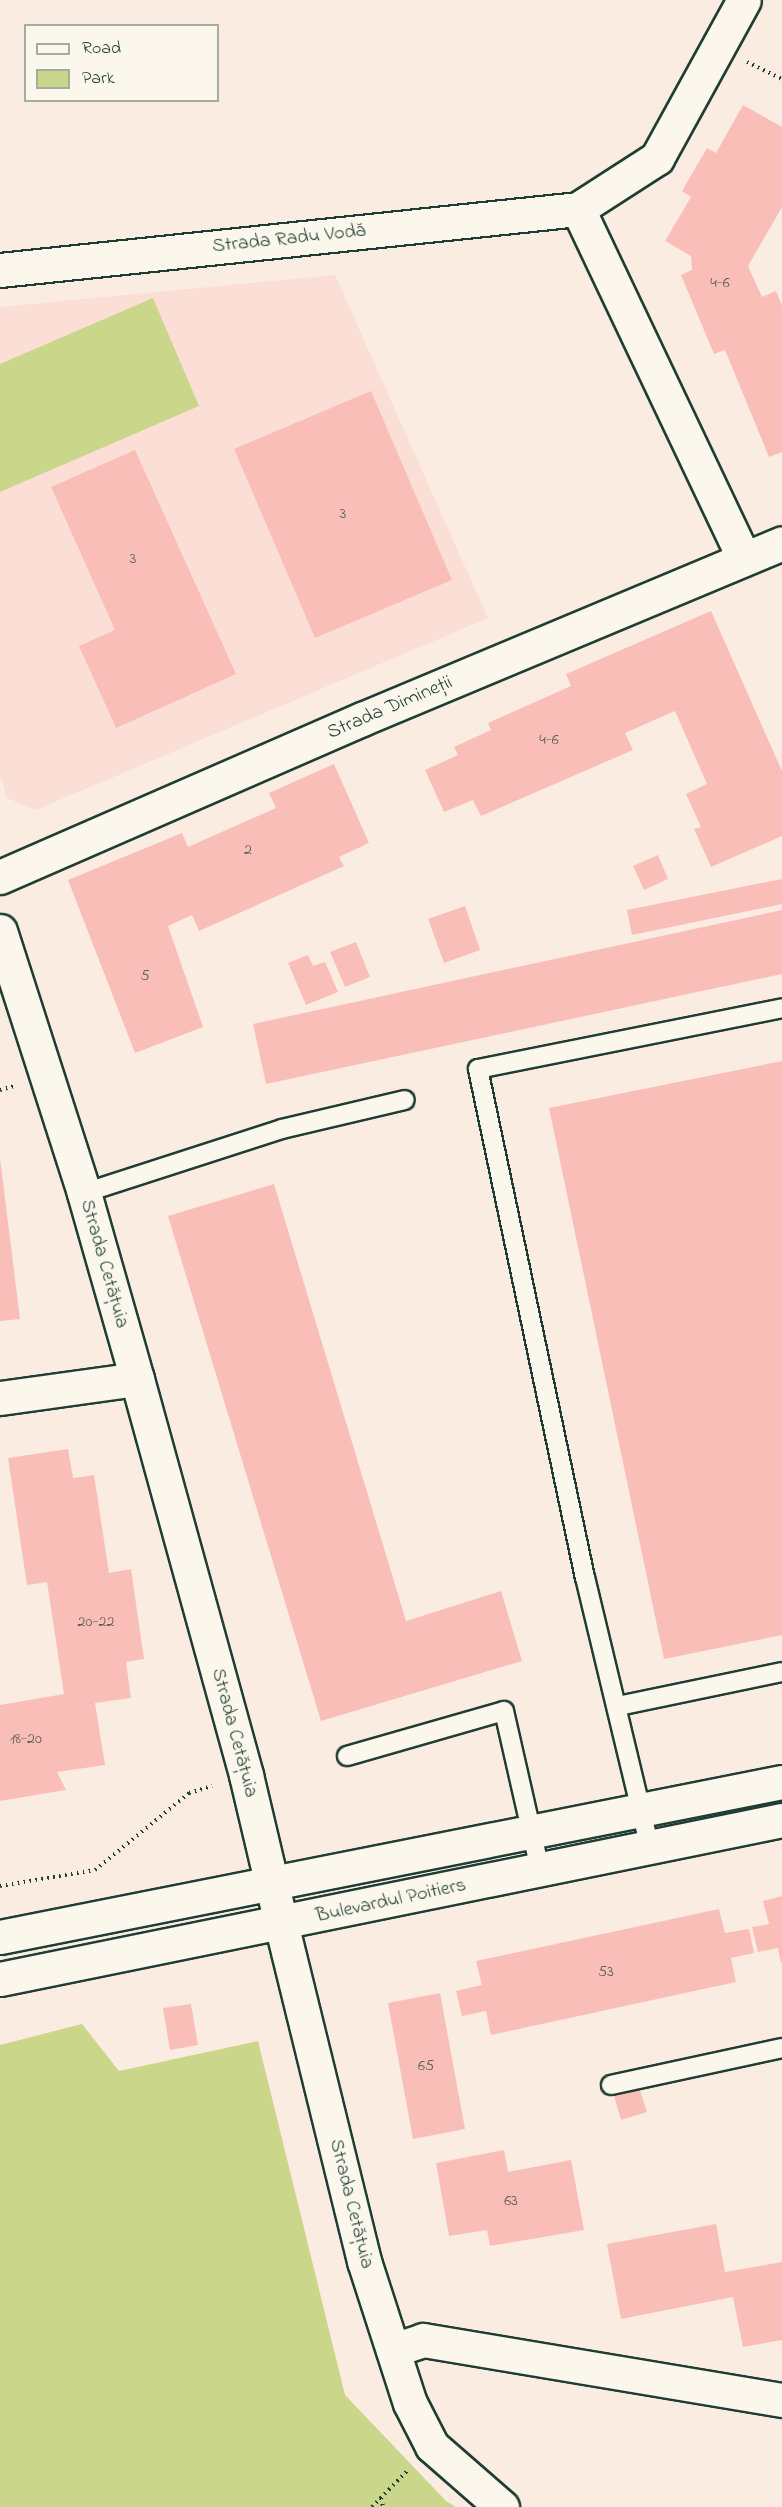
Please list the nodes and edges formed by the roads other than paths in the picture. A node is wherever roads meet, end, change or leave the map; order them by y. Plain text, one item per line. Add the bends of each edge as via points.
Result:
1 (744, 0) edge
2 (578, 209) junction
3 (0, 270) edge
4 (782, 543) edge
5 (744, 560) junction
6 (0, 877) edge
7 (0, 931) edge
8 (782, 1008) edge
9 (405, 1100) dead end
10 (84, 1193) junction
11 (137, 1379) junction
12 (0, 1398) edge
13 (782, 1672) edge
14 (618, 1706) junction
15 (347, 1756) dead end
16 (782, 1782) edge
17 (642, 1811) junction
18 (782, 1820) edge
19 (533, 1833) junction
20 (650, 1848) junction
21 (540, 1870) junction
22 (273, 1886) junction
23 (281, 1923) junction
24 (0, 1937) edge
25 (0, 1979) edge
26 (782, 2049) edge
27 (611, 2085) dead end
28 (393, 2350) junction
29 (782, 2400) edge
30 (502, 2507) edge

1 - 2 street, Strada Radu Vodă via 657,158
2 - 3 street, Strada Radu Vodă
2 - 5 street
4 - 5 street, Strada Dimineții
5 - 6 street, Strada Dimineții via 362,719
7 - 10 street, Strada Cetățuia
8 - 14 lane via 478,1070 585,1578
9 - 10 lane via 282,1129
10 - 11 street, Strada Cetățuia
11 - 12 street
11 - 22 street, Strada Cetățuia
13 - 14 lane
14 - 17 lane
15 - 19 lane via 504,1711
16 - 17 street, Bulevardul Poitiers
17 - 19 street, Bulevardul Poitiers
17 - 20 lane
18 - 20 street, Bulevardul Poitiers
19 - 21 lane
19 - 22 street, Bulevardul Poitiers
20 - 21 street, Bulevardul Poitiers
21 - 23 street, Bulevardul Poitiers
22 - 23 street, Strada Cetățuia
22 - 24 street, Bulevardul Poitiers
23 - 25 street, Bulevardul Poitiers
23 - 28 street, Strada Cetățuia via 364,2261
26 - 27 lane
28 - 29 street via 423,2340
28 - 30 street, Strada Cetățuia via 410,2403 432,2446

